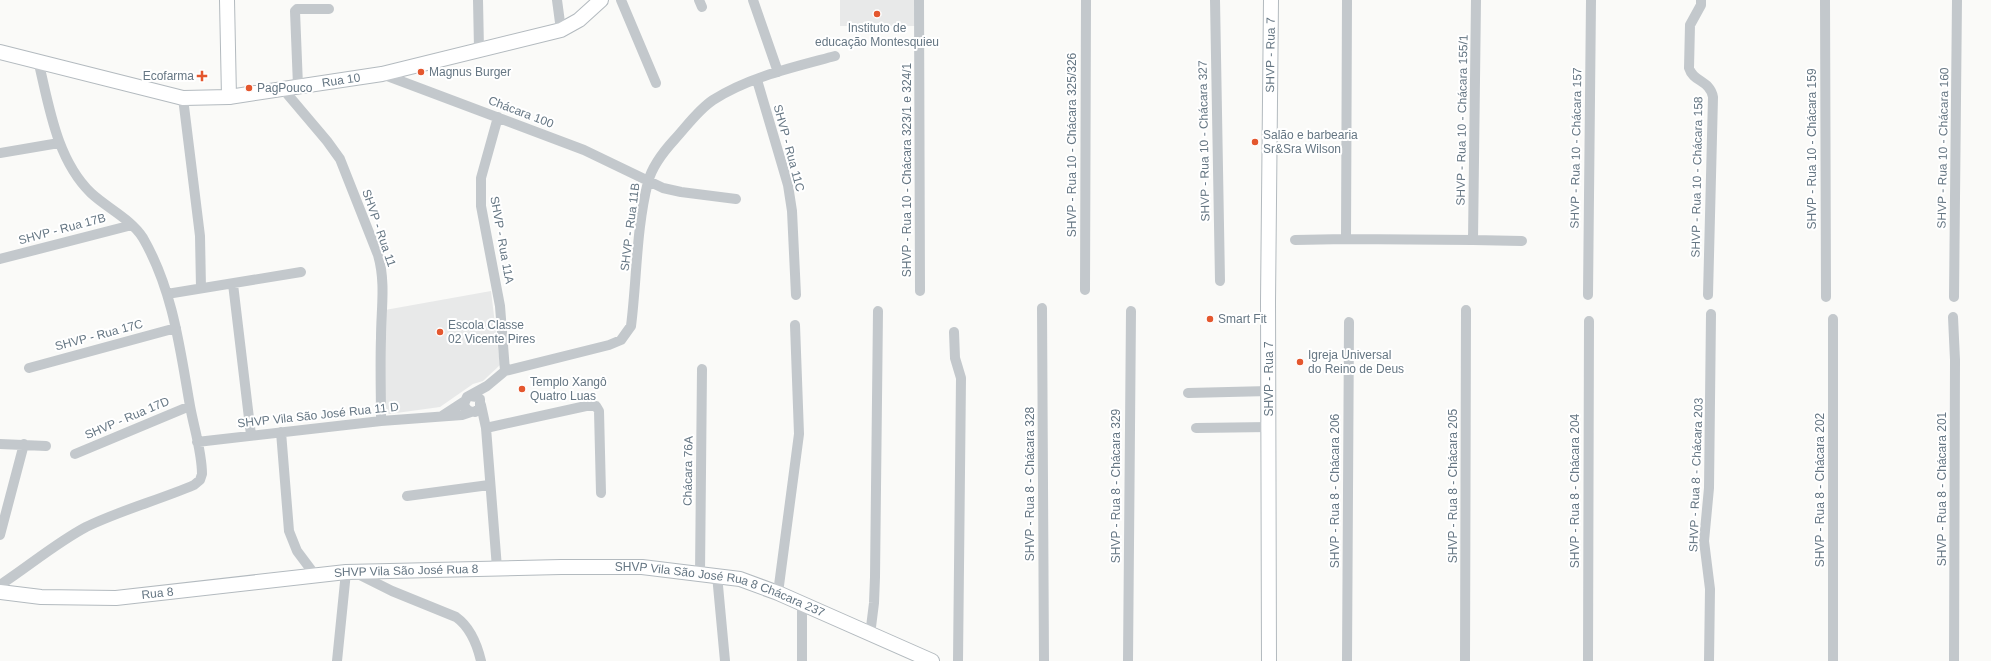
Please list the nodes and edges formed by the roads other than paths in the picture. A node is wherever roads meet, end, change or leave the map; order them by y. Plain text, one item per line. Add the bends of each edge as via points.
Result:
1 (228, 0) edge
2 (478, 0) edge
3 (557, 0) edge
4 (601, 0) edge
5 (621, 0) edge
6 (753, 0) edge
7 (919, 0) edge
8 (1086, 0) edge
9 (1215, 0) edge
10 (1272, 0) edge
11 (1347, 0) edge
12 (1476, 0) edge
13 (1591, 0) edge
14 (1701, 0) edge
15 (1825, 0) edge
16 (1957, 0) edge
17 (329, 9) dead end
18 (561, 30) junction
19 (479, 49) junction
20 (0, 52) edge
21 (835, 56) dead end
22 (38, 60) junction
23 (778, 72) junction
24 (382, 74) junction
25 (757, 80) junction
26 (656, 84) dead end
27 (298, 86) junction
28 (283, 89) junction
29 (229, 97) junction
30 (183, 98) junction
31 (498, 117) junction
32 (59, 143) junction
33 (0, 154) edge
34 (648, 181) junction
35 (736, 199) dead end
36 (132, 225) junction
37 (1346, 239) junction
38 (1295, 240) dead end
39 (1473, 240) junction
40 (1522, 241) dead end
41 (0, 259) edge
42 (301, 272) dead end
43 (1220, 281) dead end
44 (233, 284) junction
45 (201, 288) junction
46 (1085, 290) dead end
47 (920, 291) dead end
48 (167, 294) junction
49 (796, 295) dead end
50 (1588, 296) dead end
51 (1708, 296) dead end
52 (1954, 296) dead end
53 (1826, 297) dead end
54 (1042, 308) dead end
55 (1466, 310) dead end
56 (878, 311) dead end
57 (1131, 311) dead end
58 (1711, 314) dead end
59 (1953, 317) dead end
60 (1833, 319) dead end
61 (1589, 321) dead end
62 (1348, 322) dead end
63 (796, 325) dead end
64 (176, 328) junction
65 (954, 332) dead end
66 (28, 368) dead end
67 (702, 369) dead end
68 (505, 371) junction
69 (487, 386) junction
70 (1269, 392) junction
71 (1188, 393) dead end
72 (467, 398) junction
73 (190, 406) junction
74 (477, 408) junction
75 (442, 416) junction
76 (381, 421) junction
77 (485, 426) junction
78 (1269, 427) junction
79 (1196, 428) dead end
80 (280, 432) junction
81 (251, 435) junction
82 (197, 442) junction
83 (0, 444) edge
84 (24, 444) junction
85 (46, 446) dead end
86 (75, 454) dead end
87 (489, 485) junction
88 (601, 493) dead end
89 (407, 496) dead end
90 (0, 535) edge
91 (497, 568) junction
92 (351, 572) junction
93 (315, 574) junction
94 (700, 574) junction
95 (717, 575) junction
96 (0, 585) edge
97 (0, 592) edge
98 (778, 593) junction
99 (802, 605) junction
100 (870, 635) junction
101 (337, 661) edge
102 (481, 661) edge
103 (725, 661) edge
104 (802, 661) edge
105 (932, 661) edge
106 (958, 661) edge
107 (1044, 661) edge
108 (1128, 661) edge
109 (1269, 661) edge
110 (1347, 661) edge
111 (1465, 661) edge
112 (1588, 661) edge
113 (1709, 661) edge
114 (1833, 661) edge
115 (1954, 661) edge

1 - 29 street
2 - 19 street
3 - 18 street
4 - 18 street, Rua 10 via 579,20
5 - 26 street
6 - 23 street
7 - 47 street, SHVP - Rua 10 - Chácara 323/1 e 324/1
8 - 46 street, SHVP - Rua 10 - Chácara 325/326
9 - 43 street, SHVP - Rua 10 - Chácara 327
10 - 70 street, SHVP - Rua 7
11 - 37 street
12 - 39 street, SHVP - Rua 10 - Chácara 155/1
13 - 50 street, SHVP - Rua 10 - Chácara 157
14 - 51 street, SHVP - Rua 10 - Chácara 158 via 1690,25 1689,68 1691,74 1712,90 1713,97
15 - 53 street, SHVP - Rua 10 - Chácara 159
16 - 52 street, SHVP - Rua 10 - Chácara 160
17 - 27 street via 295,11
18 - 19 street, Rua 10
19 - 24 street, Rua 10
20 - 22 street, Rua 10
21 - 23 street, SHVP - Rua 11B
22 - 30 street, Rua 10
22 - 32 street
23 - 25 street, SHVP - Rua 11B
24 - 27 street, Rua 10
24 - 31 street, Chácara 100
25 - 34 street, SHVP - Rua 11B via 713,100 701,109 653,168
25 - 49 street, SHVP - Rua 11C via 788,185 792,211
27 - 28 street, Rua 10
28 - 29 street, Rua 10
28 - 76 street, SHVP - Rua 11 via 340,160 378,255 384,288 380,337
29 - 30 street, Rua 10
30 - 45 street via 197,205
31 - 34 street, Chácara 100 via 584,150
31 - 68 street, SHVP - Rua 11A via 484,164 480,189 500,306
32 - 33 street
32 - 36 street via 78,179 92,194
34 - 35 street, Chácara 100 via 663,188 682,192
34 - 68 street, SHVP - Rua 11B via 639,234 631,326 626,335 609,346
36 - 41 street, SHVP - Rua 17B
36 - 48 street via 142,238
37 - 38 street
37 - 39 street
39 - 40 street
42 - 44 street
44 - 45 street
44 - 81 street
45 - 48 street
48 - 64 street
54 - 107 street, SHVP - Rua 8 - Chácara 328
55 - 111 street, SHVP - Rua 8 - Chácara 205
56 - 100 street via 876,577
57 - 108 street, SHVP - Rua 8 - Chácara 329
58 - 113 street, SHVP - Rua 8 - Chácara 203 via 1709,488 1704,541 1710,589
59 - 115 street, SHVP - Rua 8 - Chácara 201
60 - 114 street, SHVP - Rua 8 - Chácara 202
61 - 112 street, SHVP - Rua 8 - Chácara 204
62 - 110 street, SHVP - Rua 8 - Chácara 206
63 - 98 street via 799,434
64 - 66 street, SHVP - Rua 17C
64 - 73 street
65 - 106 street via 955,358 961,378
67 - 94 street, Chácara 76A
68 - 69 street, SHVP - Rua 11B
69 - 72 street, SHVP - Rua 11B
69 - 74 street
70 - 71 street
70 - 78 street, SHVP - Rua 7
72 - 74 street via 477,397
72 - 74 street via 465,408
72 - 75 street, SHVP - Rua 11B
73 - 82 street
73 - 86 street, SHVP - Rua 17D
74 - 75 street, SHVP Vila São José Rua 11 D via 462,415
74 - 77 street
75 - 76 street, SHVP Vila São José Rua 11 D
76 - 80 street, SHVP Vila São José Rua 11 D
77 - 87 street
77 - 88 street via 595,405 599,411
78 - 79 street
78 - 109 street, SHVP - Rua 7
80 - 81 street, SHVP Vila São José Rua 11 D
80 - 93 street via 289,531 297,551
81 - 82 street, SHVP Vila São José Rua 11 D
82 - 96 street via 202,474 197,484 86,528
83 - 84 street
84 - 85 street
84 - 90 street
87 - 89 street
87 - 91 street
91 - 92 street, SHVP Vila São José Rua 8
91 - 94 street, SHVP Vila São José Rua 8 Chácara 237 via 642,568
92 - 93 street, SHVP Vila São José Rua 8
92 - 101 street
92 - 102 street via 450,614 463,622 471,634
93 - 97 street, Rua 8 via 116,598 41,597
94 - 95 street, SHVP Vila São José Rua 8 Chácara 237
95 - 98 street, SHVP Vila São José Rua 8 Chácara 237 via 740,579
95 - 103 street
98 - 99 street, SHVP Vila São José Rua 8 Chácara 237
99 - 100 street, SHVP Vila São José Rua 8 Chácara 237
99 - 104 street
100 - 105 street, SHVP Vila São José Rua 8 Chácara 237

